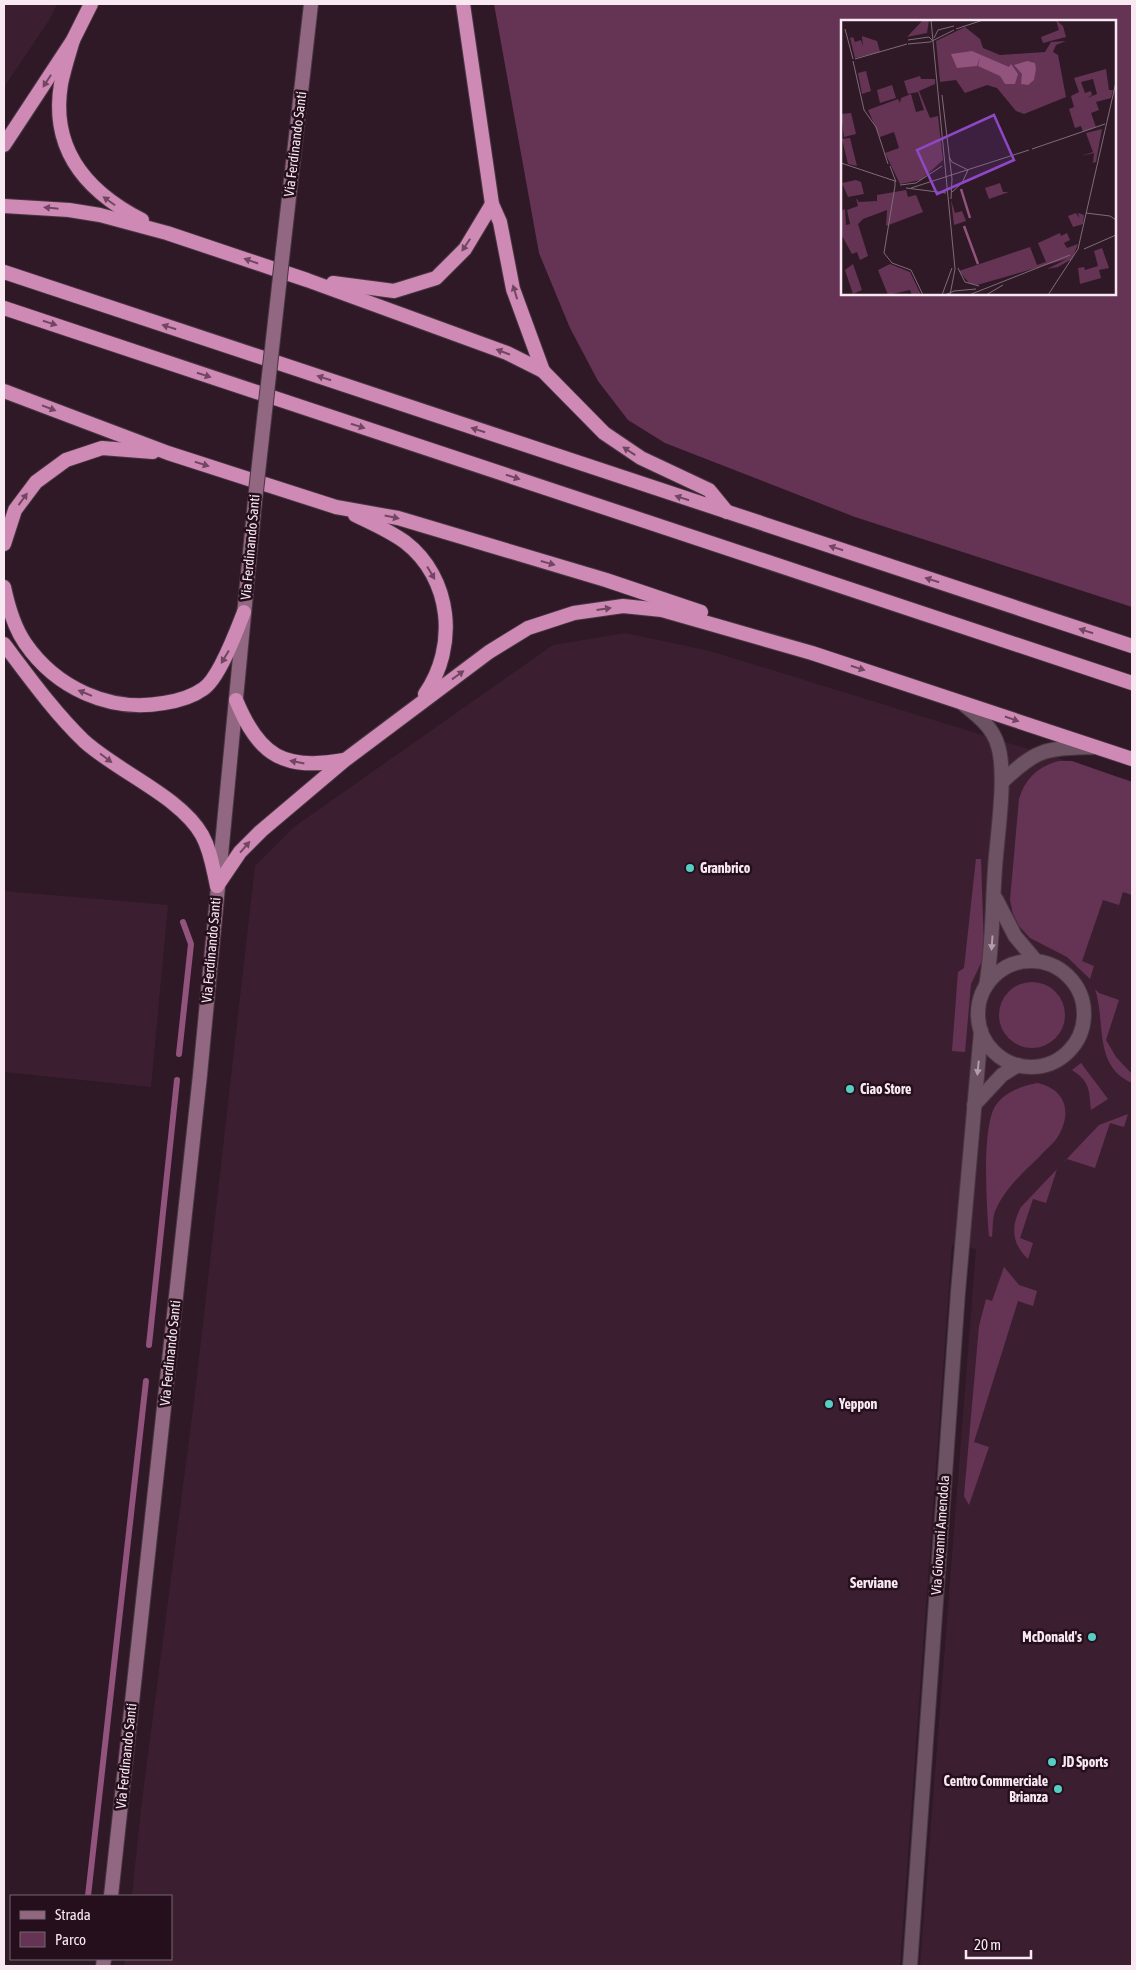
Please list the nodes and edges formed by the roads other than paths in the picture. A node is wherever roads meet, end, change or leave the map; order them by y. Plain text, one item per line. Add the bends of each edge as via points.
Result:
1 (91, 4) edge
2 (311, 4) edge
3 (463, 4) edge
4 (73, 40) junction
5 (4, 145) edge
6 (492, 204) junction
7 (4, 206) edge
8 (167, 233) junction
9 (4, 272) edge
10 (307, 280) junction
11 (4, 308) edge
12 (543, 370) junction
13 (4, 391) edge
14 (168, 453) junction
15 (336, 507) junction
16 (728, 513) junction
17 (4, 544) edge
18 (4, 586) edge
19 (244, 612) junction
20 (4, 644) edge
21 (1132, 646) edge
22 (812, 653) junction
23 (1132, 683) edge
24 (236, 700) junction
25 (962, 702) junction
26 (418, 704) junction
27 (1096, 747) junction
28 (1132, 759) edge
29 (345, 760) junction
30 (1002, 782) junction
31 (217, 886) junction
32 (995, 897) junction
33 (1036, 961) junction
34 (986, 988) junction
35 (982, 1031) junction
36 (1018, 1065) junction
37 (974, 1105) junction
38 (110, 1895) edge
39 (910, 1966) edge

1 - 4 highway
2 - 19 main road, Via Ferdinando Santi, bridge
3 - 6 highway
4 -> 5 highway
8 -> 4 highway via 110,202 85,180 74,164 60,126 61,84
6 -> 10 highway via 465,249 436,278 394,291
12 -> 6 highway via 513,289 500,222
8 -> 7 highway via 100,215
10 -> 8 highway
16 -> 9 highway
12 -> 10 highway via 507,353
11 -> 23 highway
16 -> 12 highway via 709,490 641,458 604,433
13 -> 14 highway
14 -> 15 highway
17 -> 14 highway via 15,510 30,489 66,460 102,448
15 -> 22 highway via 398,518 606,580
15 -> 26 highway via 405,542 421,557 435,581 443,602 447,636 436,678
21 -> 16 highway
19 -> 18 highway via 229,653 205,689 178,700 144,707 108,702 74,689 48,670 25,642 9,610
19 - 24 main road, Via Ferdinando Santi
20 -> 31 highway via 84,740 193,822 210,851
22 -> 25 highway
26 -> 22 highway via 528,628 574,613 623,606 662,610
29 -> 24 highway via 307,764 276,755 255,738
24 - 31 main road, Via Ferdinando Santi
25 -> 27 highway
25 - 30 street via 984,721 998,746
26 - 29 highway
27 - 28 highway
27 - 30 street via 1050,749 1027,758
31 -> 29 highway via 249,842
30 - 32 street
31 - 38 main road, Via Ferdinando Santi via 186,1208
32 - 33 street via 1016,936
32 -> 34 street
33 - 34 street via 1023,961 1004,968
33 - 36 street via 1061,970 1075,983 1082,998 1084,1018 1075,1044 1061,1058 1031,1067
34 - 35 street via 979,1009
35 - 36 street via 992,1050
35 -> 37 street, Via Giovanni Amendola
36 - 37 street via 1002,1075
37 - 39 street, Via Giovanni Amendola via 956,1311

